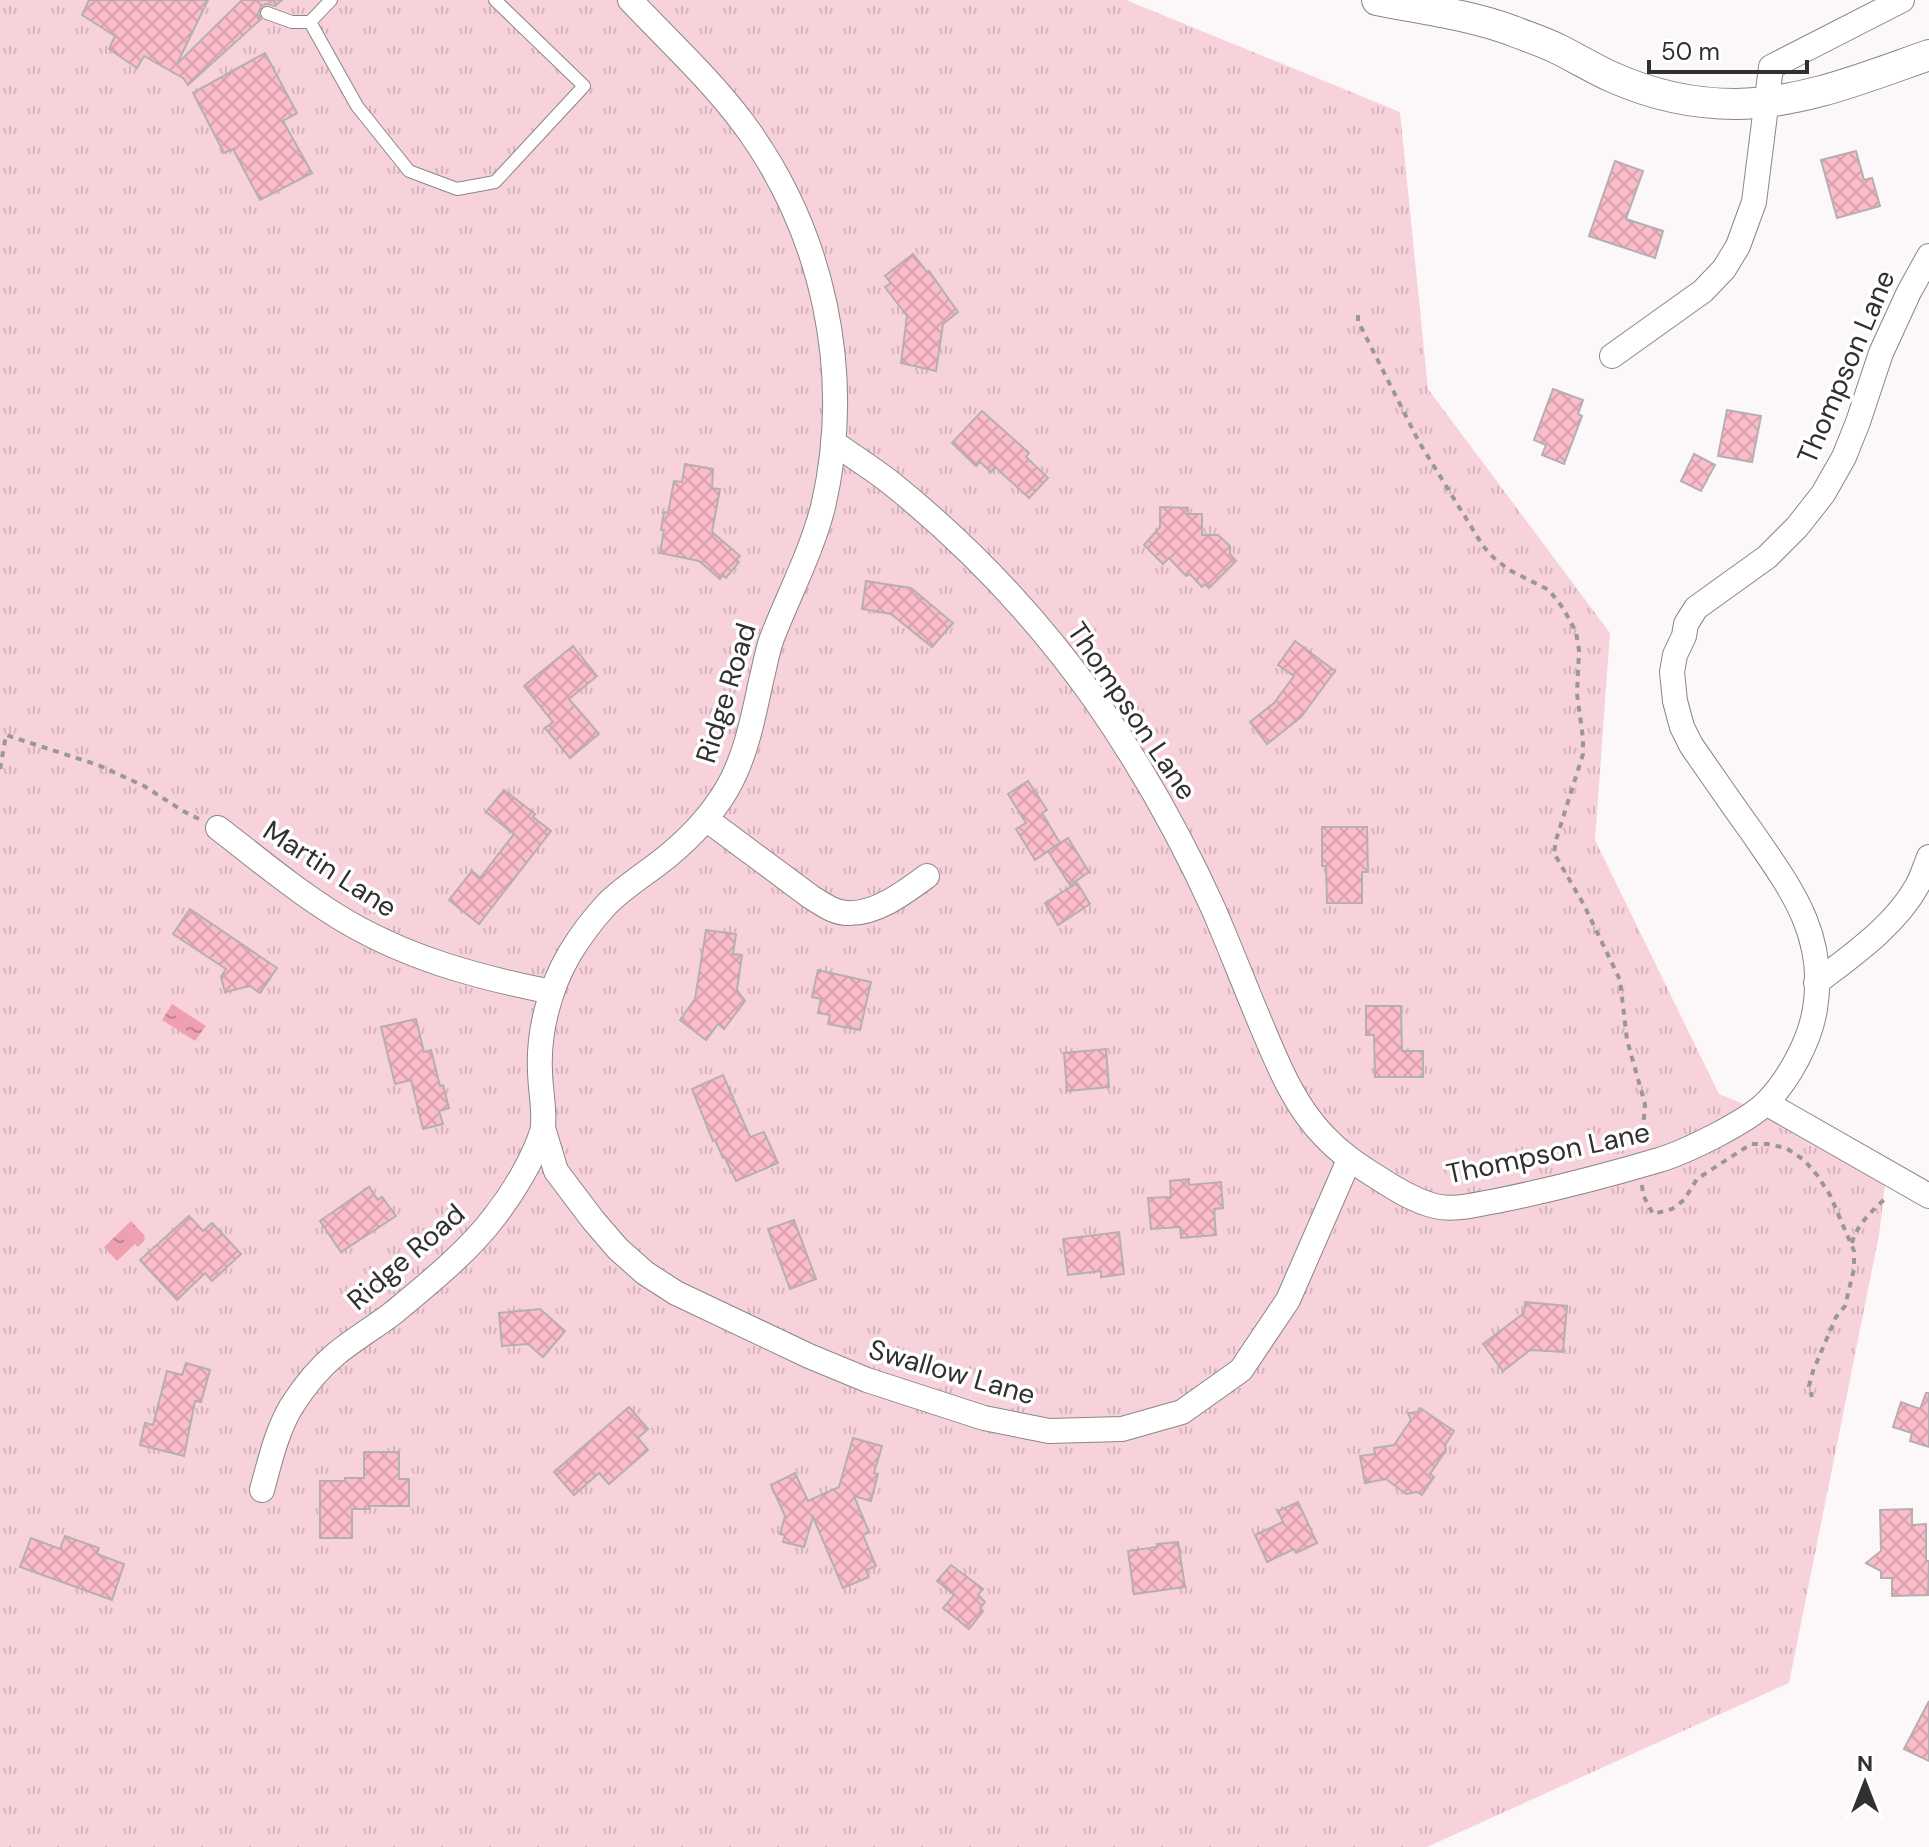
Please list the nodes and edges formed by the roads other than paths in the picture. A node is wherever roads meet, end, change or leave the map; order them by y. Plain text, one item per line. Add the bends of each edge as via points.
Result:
1 (331, 0) edge
2 (495, 0) edge
3 (630, 0) edge
4 (1377, 0) edge
5 (1902, 0) edge
6 (267, 13) dead end
7 (310, 22) junction
8 (1929, 55) edge
9 (1768, 102) junction
10 (1929, 256) edge
11 (1612, 356) dead end
12 (833, 442) junction
13 (706, 819) junction
14 (218, 828) road end
15 (1929, 857) edge
16 (927, 876) dead end
17 (1816, 983) junction
18 (552, 992) junction
19 (1766, 1103) junction
20 (543, 1128) junction
21 (1349, 1160) junction
22 (1929, 1196) edge
23 (262, 1490) dead end

1 - 7 lane
2 - 7 lane via 584,86 495,182 457,189 409,171 357,106
3 - 12 street, Ridge Road via 742,121 793,207 825,301 834,365
4 - 9 street via 1510,30 1654,92 1719,103
5 - 9 street via 1771,67
6 - 7 lane
8 - 9 street via 1837,87
9 - 11 street via 1754,202 1724,269 1703,291
10 - 17 street, Thompson Lane via 1881,353 1844,457 1823,494 1767,557 1696,608 1672,672 1675,701 1691,745 1791,889 1806,919
12 - 13 street, Ridge Road via 823,506 770,643 742,756
12 - 21 street, Thompson Lane via 944,529 1050,640 1094,698 1178,835 1298,1103
13 - 16 street via 811,897 846,913 869,911
13 - 18 street, Ridge Road via 609,902 586,928
14 - 18 street, Martin Lane via 302,893 394,946 444,966
15 - 17 street via 1899,910 1866,945
17 - 19 street, Thompson Lane via 1808,1034
18 - 20 street, Ridge Road via 539,1064
19 - 21 street, Thompson Lane via 1679,1154 1566,1186 1468,1206 1439,1207 1406,1195
19 - 22 street
20 - 21 street, Swallow Lane via 556,1171 593,1220 645,1273 676,1293 867,1380 984,1418 1049,1431 1122,1429 1182,1412 1241,1370 1288,1300
20 - 23 street, Ridge Road via 523,1173 474,1243 309,1381 277,1434

